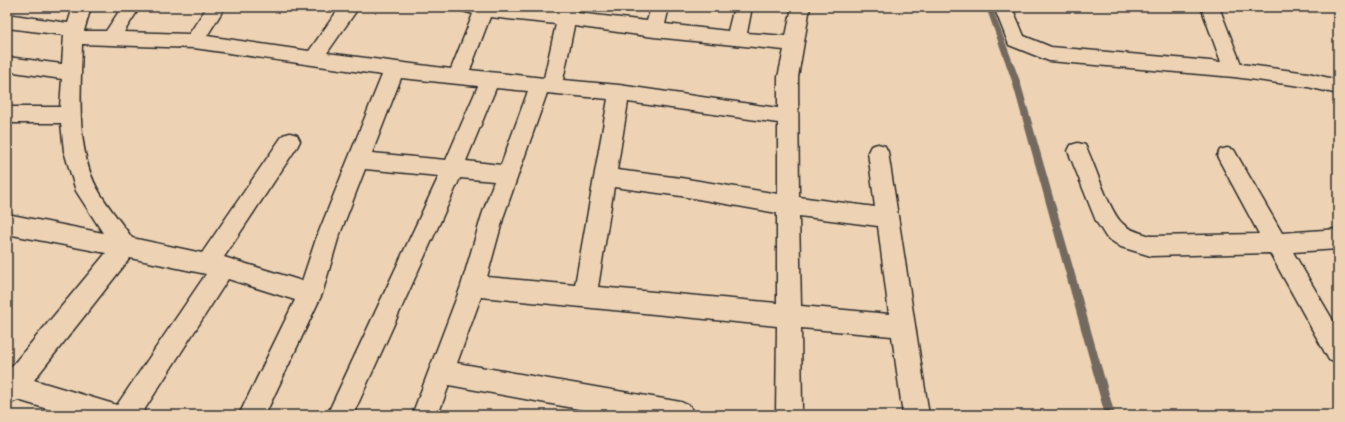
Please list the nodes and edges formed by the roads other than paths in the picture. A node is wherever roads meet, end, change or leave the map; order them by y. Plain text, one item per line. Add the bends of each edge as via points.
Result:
1 (82, 7) edge
2 (131, 7) edge
3 (216, 7) edge
4 (350, 7) edge
5 (660, 7) edge
6 (743, 7) edge
7 (801, 7) edge
8 (1003, 7) edge
9 (1210, 7) edge
10 (479, 8) edge
11 (567, 13) edge
12 (7, 21) edge
13 (654, 30) junction
14 (74, 33) junction
15 (111, 38) junction
16 (736, 40) junction
17 (194, 41) junction
18 (795, 44) junction
19 (314, 58) junction
20 (7, 64) edge
21 (394, 70) junction
22 (1234, 70) junction
23 (73, 73) junction
24 (458, 75) junction
25 (490, 80) junction
26 (546, 85) junction
27 (1338, 87) edge
28 (619, 93) junction
29 (7, 115) edge
30 (70, 115) junction
31 (788, 117) junction
32 (290, 141) dead end
33 (1078, 151) dead end
34 (878, 152) dead end
35 (1227, 156) dead end
36 (358, 160) junction
37 (453, 168) junction
38 (508, 174) junction
39 (604, 177) junction
40 (788, 204) junction
41 (888, 218) junction
42 (7, 224) edge
43 (1338, 239) edge
44 (1276, 243) junction
45 (125, 247) junction
46 (215, 266) junction
47 (473, 286) junction
48 (310, 294) junction
49 (585, 298) junction
50 (788, 314) junction
51 (903, 326) junction
52 (1335, 340) edge
53 (442, 372) junction
54 (9, 388) edge
55 (110, 415) edge
56 (126, 415) edge
57 (252, 415) edge
58 (340, 415) edge
59 (425, 415) edge
60 (681, 415) edge
61 (789, 415) edge
62 (916, 415) edge

1 - 14 street
2 - 15 street
3 - 17 street
4 - 19 street
5 - 13 street
6 - 16 street
7 - 18 street
8 - 22 street via 1016,40 1048,54
9 - 22 street
10 - 11 street
10 - 24 street
11 - 13 street
11 - 26 street
12 - 14 street
13 - 16 street
14 - 15 street
14 - 23 street
15 - 17 street
16 - 18 street
17 - 19 street
18 - 31 street via 788,77
19 - 21 street
20 - 23 street
21 - 24 street
21 - 36 street
22 - 27 street via 1308,80
23 - 30 street
24 - 25 street
25 - 26 street
25 - 37 street
26 - 28 street
26 - 38 street
28 - 31 street
28 - 39 street
29 - 30 street
30 - 45 street via 74,151 87,191
31 - 40 street
32 - 46 street
33 - 44 street via 1104,214 1114,230 1129,240 1151,246
34 - 41 street
35 - 44 street
36 - 37 street
36 - 48 street via 327,239
37 - 38 street
37 - 58 street
38 - 47 street via 493,215
39 - 40 street
39 - 49 street
40 - 41 street
40 - 50 street
41 - 51 street
42 - 45 street
43 - 44 street
44 - 52 street
45 - 46 street
45 - 54 street
46 - 48 street
46 - 56 street
47 - 49 street
47 - 53 street
48 - 57 street
49 - 50 street
50 - 51 street
50 - 61 street
51 - 62 street
53 - 59 street
53 - 60 street
54 - 55 street

